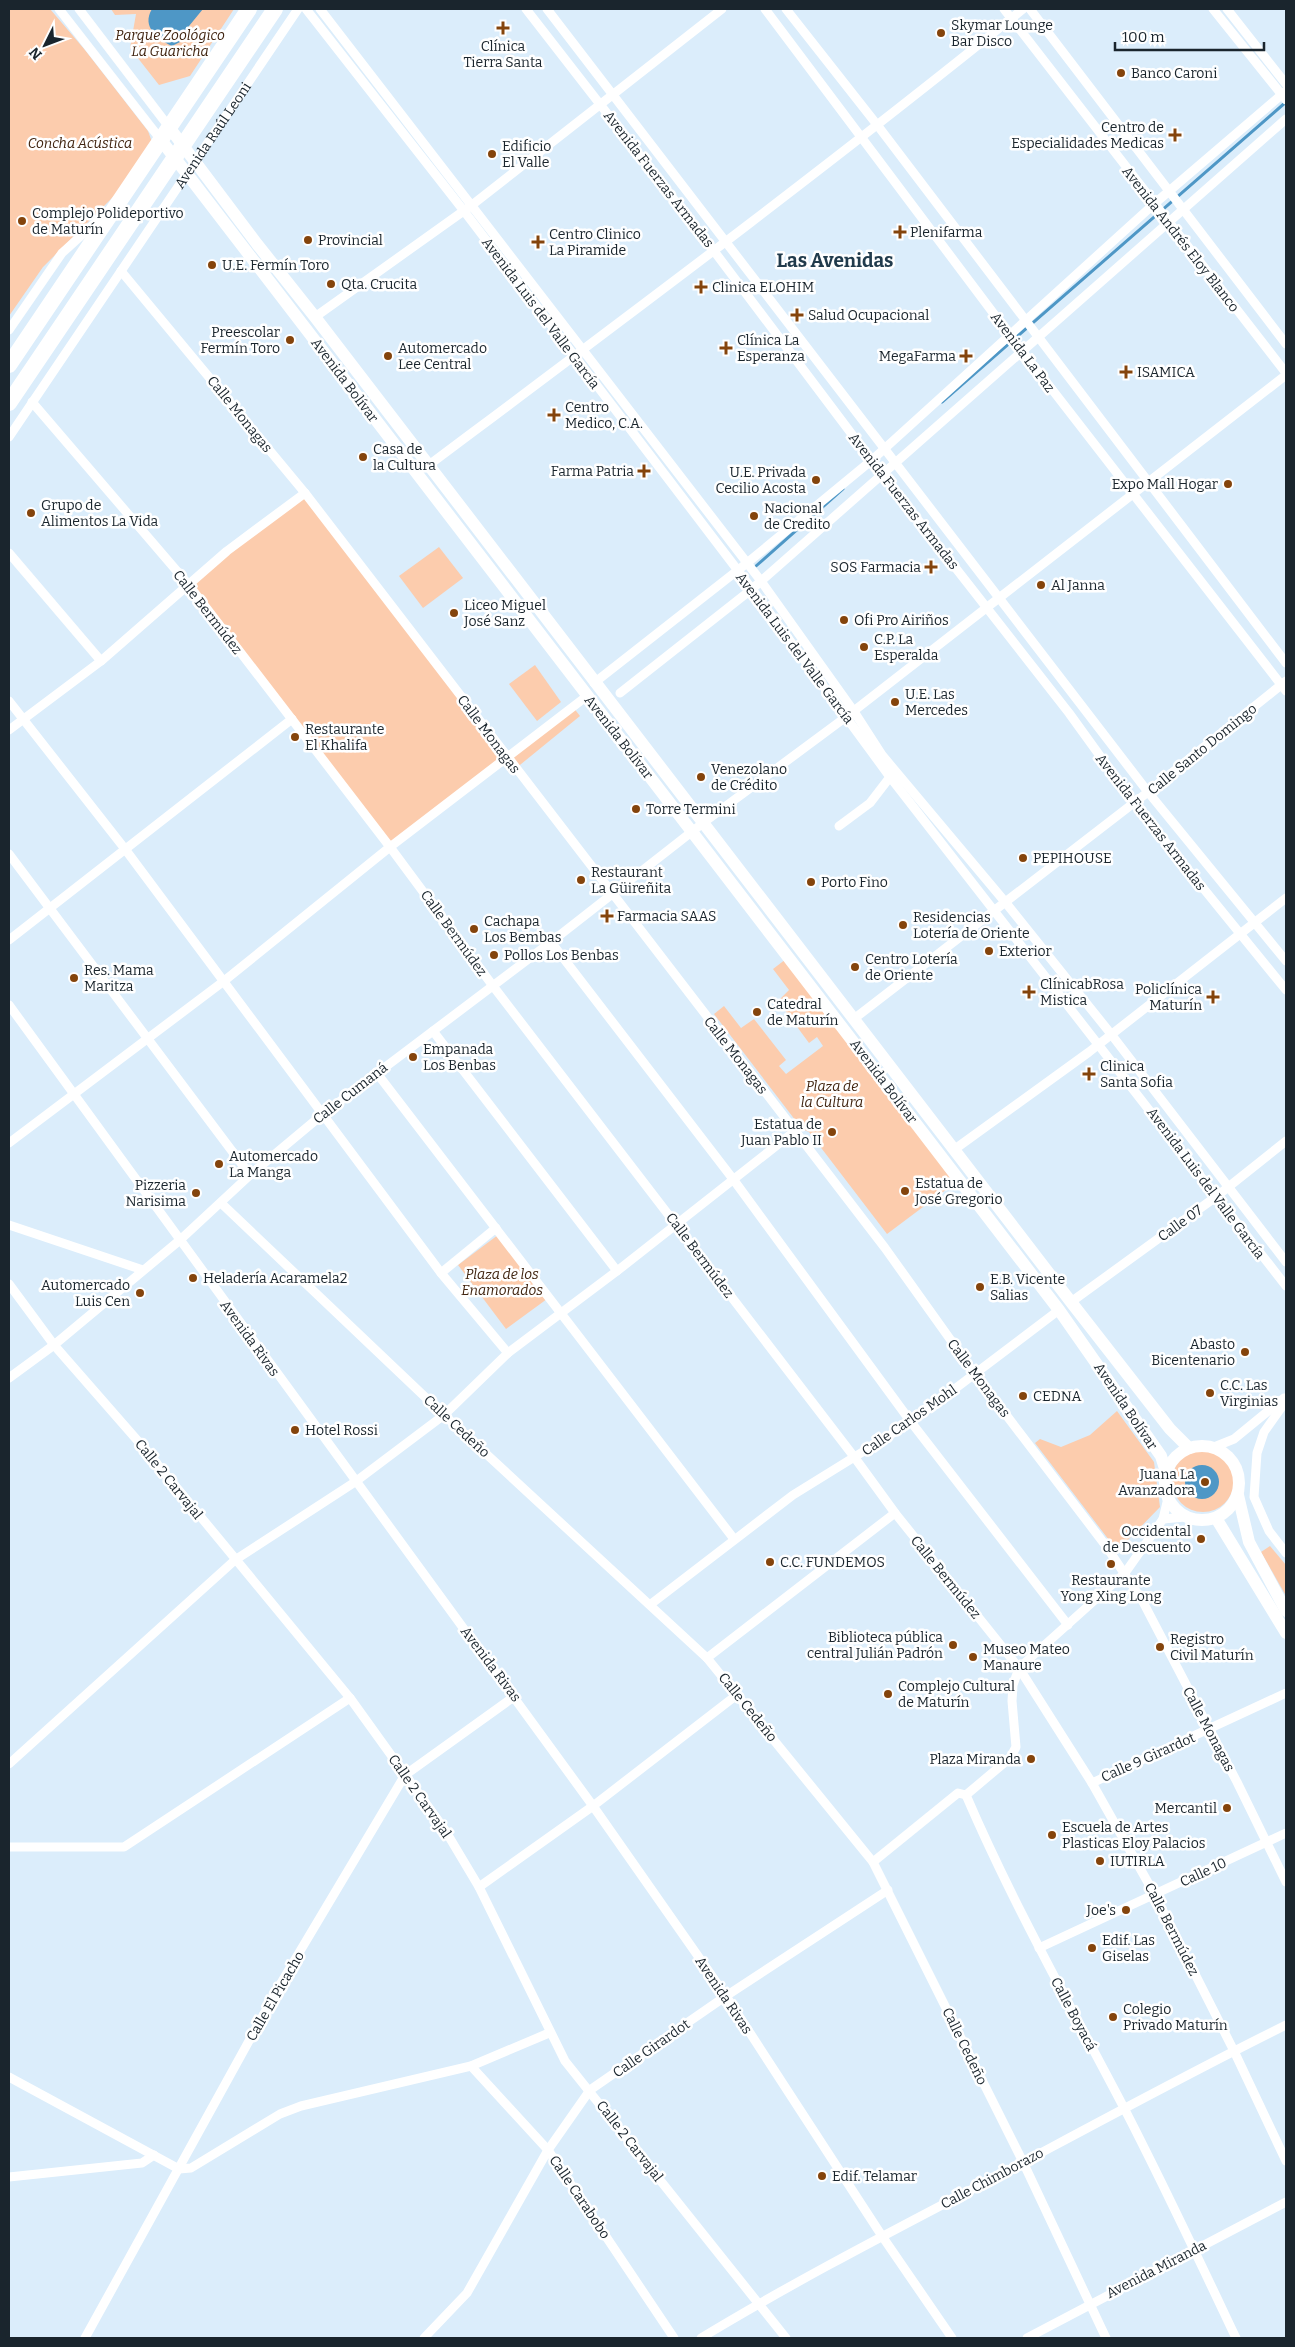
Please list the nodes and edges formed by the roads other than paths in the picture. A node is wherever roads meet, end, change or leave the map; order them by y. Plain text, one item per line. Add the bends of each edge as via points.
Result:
1 (59, 9) edge
2 (80, 9) edge
3 (249, 9) edge
4 (275, 9) edge
5 (298, 9) edge
6 (306, 9) edge
7 (320, 9) edge
8 (526, 9) edge
9 (547, 9) edge
10 (722, 9) edge
11 (765, 9) edge
12 (786, 9) edge
13 (1004, 9) edge
14 (1023, 9) edge
15 (1030, 9) edge
16 (1213, 9) edge
17 (1227, 9) edge
18 (1011, 18) junction
19 (1286, 84) edge
20 (613, 94) junction
21 (1284, 96) edge
22 (600, 103) junction
23 (1286, 119) edge
24 (878, 126) junction
25 (165, 133) junction
26 (862, 137) junction
27 (178, 151) junction
28 (195, 161) junction
29 (187, 174) junction
30 (1171, 192) junction
31 (119, 202) junction
32 (472, 205) junction
33 (1155, 205) junction
34 (1184, 210) junction
35 (464, 211) junction
36 (1168, 222) junction
37 (726, 242) junction
38 (714, 251) junction
39 (121, 271) junction
40 (315, 317) junction
41 (1028, 323) junction
42 (9, 330) edge
43 (1038, 336) junction
44 (1011, 337) junction
45 (1286, 344) edge
46 (583, 350) junction
47 (1022, 350) junction
48 (574, 356) junction
49 (9, 365) edge
50 (1286, 374) edge
51 (9, 402) edge
52 (32, 402) junction
53 (9, 437) edge
54 (884, 450) junction
55 (872, 461) junction
56 (896, 463) junction
57 (429, 465) junction
58 (883, 474) junction
59 (1148, 482) junction
60 (305, 493) junction
61 (1132, 494) junction
62 (9, 553) edge
63 (747, 563) junction
64 (737, 571) junction
65 (761, 581) junction
66 (188, 584) junction
67 (752, 590) junction
68 (1000, 597) junction
69 (986, 608) junction
70 (101, 660) junction
71 (1286, 663) edge
72 (594, 683) junction
73 (1285, 686) edge
74 (620, 693) dead end
75 (587, 696) junction
76 (9, 701) edge
77 (850, 714) junction
78 (24, 719) junction
79 (292, 719) junction
80 (9, 730) edge
81 (508, 759) junction
82 (890, 777) junction
83 (1148, 792) junction
84 (1134, 803) junction
85 (703, 823) junction
86 (839, 826) dead end
87 (692, 832) junction
88 (390, 847) junction
89 (125, 850) junction
90 (9, 854) edge
91 (612, 894) junction
92 (1286, 898) edge
93 (1006, 903) junction
94 (50, 909) junction
95 (994, 912) junction
96 (1255, 923) junction
97 (1240, 935) junction
98 (9, 940) edge
99 (551, 942) junction
100 (1286, 961) edge
101 (224, 981) junction
102 (493, 986) junction
103 (1286, 990) edge
104 (9, 1005) edge
105 (854, 1018) junction
106 (434, 1031) junction
107 (1111, 1034) junction
108 (148, 1038) junction
109 (1099, 1043) junction
110 (376, 1072) junction
111 (73, 1096) junction
112 (323, 1114) junction
113 (795, 1131) junction
114 (1286, 1141) edge
115 (9, 1143) edge
116 (954, 1149) junction
117 (250, 1175) junction
118 (733, 1179) junction
119 (1228, 1187) junction
120 (1217, 1196) junction
121 (221, 1203) junction
122 (676, 1223) junction
123 (9, 1226) edge
124 (496, 1228) junction
125 (180, 1240) junction
126 (1286, 1262) edge
127 (143, 1270) junction
128 (617, 1270) junction
129 (441, 1273) junction
130 (9, 1284) edge
131 (1286, 1286) edge
132 (1071, 1302) junction
133 (1059, 1310) junction
134 (560, 1311) junction
135 (54, 1344) junction
136 (508, 1352) junction
137 (975, 1374) junction
138 (9, 1378) edge
139 (1286, 1396) edge
140 (1286, 1401) edge
141 (444, 1415) junction
142 (911, 1422) junction
143 (1214, 1447) junction
144 (1189, 1448) junction
145 (855, 1458) junction
146 (1166, 1472) junction
147 (355, 1482) junction
148 (1238, 1495) junction
149 (1168, 1498) junction
150 (895, 1513) junction
151 (1185, 1516) junction
152 (1216, 1518) junction
153 (1163, 1519) junction
154 (734, 1539) junction
155 (1286, 1553) edge
156 (235, 1560) junction
157 (1125, 1573) junction
158 (650, 1604) junction
159 (1286, 1612) edge
160 (1068, 1625) junction
161 (1286, 1633) edge
162 (708, 1658) junction
163 (1019, 1668) junction
164 (1286, 1693) edge
165 (738, 1694) junction
166 (515, 1696) junction
167 (350, 1698) junction
168 (1209, 1730) junction
169 (9, 1764) edge
170 (405, 1775) junction
171 (1092, 1783) junction
172 (966, 1795) junction
173 (593, 1806) junction
174 (1286, 1833) edge
175 (1267, 1842) junction
176 (9, 1847) edge
177 (873, 1862) junction
178 (1286, 1882) edge
179 (479, 1888) junction
180 (888, 1890) junction
181 (1155, 1895) junction
182 (1039, 1948) junction
183 (726, 1996) junction
184 (1286, 2025) edge
185 (549, 2033) junction
186 (1234, 2051) junction
187 (471, 2066) junction
188 (9, 2078) edge
189 (590, 2090) junction
190 (1123, 2107) junction
191 (548, 2150) junction
192 (154, 2155) junction
193 (1286, 2160) edge
194 (1023, 2162) junction
195 (179, 2169) junction
196 (9, 2177) edge
197 (1286, 2202) edge
198 (882, 2236) junction
199 (1194, 2249) junction
200 (758, 2303) junction
201 (1090, 2304) junction
202 (85, 2338) edge
203 (424, 2338) edge
204 (674, 2338) edge
205 (701, 2338) edge
206 (786, 2338) edge
207 (952, 2338) edge
208 (1027, 2338) edge
209 (1106, 2338) edge
210 (1236, 2338) edge

1 - 25 street, Avenida Bolívar
2 - 25 street, Avenida Bolívar
3 - 25 highway
4 - 27 highway, Avenida Raúl Leoni
5 - 28 street, Avenida Raúl Leoni
6 - 35 street, Avenida Luis del Valle García
7 - 32 street, Avenida Luis del Valle García
8 - 22 street, Avenida Fuerzas Armadas
9 - 20 street, Avenida Fuerzas Armadas
10 - 20 street
11 - 26 street, Avenida La Paz
12 - 24 street, Avenida La Paz
13 - 18 street, Avenida Andrés Eloy Blanco
14 - 18 street
15 - 30 street, Avenida Andrés Eloy Blanco
16 - 21 street
17 - 19 street
18 - 24 street
18 - 33 street, Avenida Andrés Eloy Blanco
20 - 22 street
20 - 37 street, Avenida Fuerzas Armadas
21 - 30 street
22 - 32 street
22 - 38 street, Avenida Fuerzas Armadas
23 - 34 street
24 - 26 street
24 - 41 street, Avenida La Paz
25 - 27 street, Avenida Bolívar
25 - 31 highway
26 - 37 street
26 - 44 street, Avenida La Paz
27 - 28 street, Avenida Bolívar
27 - 29 street, Avenida Bolívar
27 - 51 highway, Avenida Raúl Leoni
28 - 29 street, Avenida Raúl Leoni
28 - 40 street, Avenida Bolívar
29 - 39 street, Avenida Raúl Leoni
29 - 75 street, Avenida Bolívar
30 - 33 street
30 - 34 street, Avenida Andrés Eloy Blanco
31 - 42 street via 62,253
31 - 49 highway
32 - 35 street
32 - 46 street, Avenida Luis del Valle García
33 - 36 street, Avenida Andrés Eloy Blanco
33 - 41 street
34 - 36 street
34 - 45 street, Avenida Andrés Eloy Blanco
35 - 40 street
35 - 48 street, Avenida Luis del Valle García
36 - 43 street
36 - 50 street, Avenida Andrés Eloy Blanco
37 - 38 street
37 - 54 street, Avenida Fuerzas Armadas
38 - 46 street
38 - 55 street, Avenida Fuerzas Armadas
39 - 52 street, Avenida Raúl Leoni
39 - 60 street, Calle Monagas
40 - 57 street, Avenida Bolívar
41 - 43 street, Avenida La Paz
41 - 44 street
43 - 47 street
43 - 59 street, Avenida La Paz
44 - 47 street, Avenida La Paz
44 - 54 street
46 - 48 street
46 - 63 street, Avenida Luis del Valle García
47 - 56 street
47 - 61 street, Avenida La Paz
48 - 57 street
48 - 64 street, Avenida Luis del Valle García
50 - 59 street, Calle Cumaná
52 - 53 street, Avenida Raúl Leoni
52 - 66 street, Calle Bermúdez
54 - 55 street
54 - 56 street, Avenida Fuerzas Armadas
55 - 58 street, Avenida Fuerzas Armadas
55 - 63 street
56 - 58 street
56 - 68 street, Avenida Fuerzas Armadas
57 - 72 street, Avenida Bolívar
58 - 65 street
58 - 69 street, Avenida Fuerzas Armadas
59 - 61 street, Calle Cumaná
59 - 71 street, Avenida La Paz
60 - 66 street
60 - 81 street, Calle Monagas
61 - 68 street, Calle Cumaná
61 - 73 street, Avenida La Paz
62 - 70 street
63 - 64 street
63 - 65 street, Avenida Luis del Valle García
64 - 67 street, Avenida Luis del Valle García
64 - 72 street
65 - 67 street
65 - 77 street, Avenida Luis del Valle García
66 - 70 street
66 - 79 street, Calle Bermúdez
67 - 74 street
67 - 77 street, Avenida Luis del Valle García
68 - 69 street, Calle Cumaná
68 - 83 street, Avenida Fuerzas Armadas
69 - 77 street, Calle Cumaná
69 - 84 street, Avenida Fuerzas Armadas via 1069,713
70 - 78 street
72 - 85 street, Avenida Bolívar
73 - 83 street, Calle Santo Domingo
75 - 81 street
75 - 87 street, Avenida Bolívar
76 - 78 street
77 - 82 street, Avenida Luis del Valle García
77 - 85 street, Calle Cumaná
77 - 93 street, Avenida Luis del Valle García
78 - 80 street
78 - 89 street
79 - 88 street, Calle Bermúdez
79 - 89 street
81 - 88 street
81 - 91 street, Calle Monagas
82 - 86 street via 870,803
82 - 95 street, Avenida Luis del Valle García
83 - 84 street, Calle Santo Domingo
83 - 96 street, Avenida Fuerzas Armadas
84 - 93 street, Calle Santo Domingo
84 - 97 street, Avenida Fuerzas Armadas
85 - 87 street, Calle Cumaná
85 - 105 street, Avenida Bolívar
87 - 91 street, Calle Cumaná
87 - 133 street, Avenida Bolívar
88 - 101 street
88 - 102 street, Calle Bermúdez
89 - 94 street
89 - 101 street
90 - 94 street
91 - 99 street, Calle Cumaná
91 - 113 street, Calle Monagas
92 - 96 street
93 - 95 street, Calle Santo Domingo
93 - 107 street, Avenida Luis del Valle García
94 - 98 street
94 - 108 street
95 - 105 street, Calle Santo Domingo
95 - 109 street, Avenida Luis del Valle García
96 - 97 street
96 - 100 street, Avenida Fuerzas Armadas
97 - 103 street, Avenida Fuerzas Armadas
97 - 107 street
99 - 102 street, Calle Cumaná
99 - 118 street
101 - 108 street
101 - 112 street
102 - 106 street, Calle Cumaná
102 - 122 street, Calle Bermúdez
104 - 111 street, Avenida Rivas
105 - 116 street, Avenida Bolívar
106 - 110 street, Calle Cumaná
106 - 128 street
107 - 109 street
107 - 119 street, Avenida Luis del Valle García
108 - 111 street
108 - 117 street
109 - 116 street
109 - 120 street, Avenida Luis del Valle García
110 - 112 street, Calle Cumaná
110 - 124 street
111 - 115 street
111 - 125 street, Avenida Rivas
112 - 117 street, Calle Cumaná
112 - 129 street
113 - 118 street
113 - 137 street, Calle Monagas via 885,1248
114 - 119 street, Calle 07
116 - 132 street, Avenida Bolívar
117 - 121 street, Calle Cumaná
118 - 122 street
118 - 142 street
119 - 120 street, Calle 07
119 - 126 street, Avenida Luis del Valle García
120 - 131 street, Avenida Luis del Valle García
120 - 132 street, Calle 07
121 - 125 street, Calle Cumaná
121 - 141 street, Calle Cedeño
122 - 128 street
122 - 145 street, Calle Bermúdez
123 - 127 street
124 - 129 street
124 - 134 street
125 - 127 street, Calle Cumaná
125 - 147 street, Avenida Rivas
127 - 135 street, Calle Cumaná
128 - 134 street
129 - 136 street
130 - 135 street, Calle 2 Carvajal
132 - 144 street, Avenida Bolívar
133 - 137 street, Calle Carlos Mohl
133 - 146 street, Avenida Bolívar via 1161,1456
134 - 136 street
134 - 154 street
135 - 138 street, Calle Cumaná
135 - 156 street, Calle 2 Carvajal
136 - 141 street
137 - 142 street, Calle Carlos Mohl
137 - 157 street, Calle Monagas
139 - 143 street via 1234,1439
140 - 155 street via 1264,1432 1257,1453 1254,1498 1269,1530
141 - 147 street
141 - 158 street, Calle Cedeño
142 - 145 street, Calle Carlos Mohl
142 - 160 street
143 - 144 street via 1201,1445
143 - 148 street via 1233,1461 1240,1484
144 - 146 street via 1175,1458
145 - 150 street, Calle Bermúdez
145 - 154 street, Calle Carlos Mohl via 792,1495
146 - 149 street
147 - 156 street
147 - 166 street, Avenida Rivas
148 - 152 street via 1229,1509
148 - 159 street via 1249,1542
149 - 151 street
149 - 153 street
150 - 162 street
150 - 163 street, Calle Bermúdez
151 - 152 street via 1201,1521
151 - 153 street
152 - 161 street
153 - 157 street
154 - 158 street, Calle Carlos Mohl
156 - 167 street, Calle 2 Carvajal
156 - 169 street
157 - 160 street
157 - 168 street, Calle Monagas
158 - 162 street, Calle Cedeño
160 - 163 street
162 - 165 street, Calle Cedeño
163 - 171 street, Calle Bermúdez
163 - 172 street via 1012,1701 1016,1747 1010,1758
164 - 168 street, Calle 9 Girardot
165 - 173 street
165 - 177 street, Calle Cedeño
166 - 170 street, Calle El Picacho
166 - 173 street, Avenida Rivas
167 - 170 street, Calle 2 Carvajal
167 - 176 street via 124,1847
168 - 171 street, Calle 9 Girardot
168 - 175 street, Calle Monagas
170 - 179 street, Calle 2 Carvajal via 445,1830
170 - 195 street, Calle El Picacho via 281,1984
171 - 181 street, Calle Bermúdez
172 - 177 street via 958,1793
172 - 182 street, Calle Boyacá
173 - 179 street
173 - 183 street, Avenida Rivas
174 - 175 street, Calle 10
175 - 178 street, Calle Monagas
175 - 181 street, Calle 10
177 - 180 street, Calle Cedeño
179 - 185 street, Calle 2 Carvajal
180 - 183 street, Calle Girardot
180 - 194 street, Calle Cedeño
181 - 182 street, Calle 10
181 - 186 street, Calle Bermúdez
182 - 190 street, Calle Boyacá
183 - 189 street, Calle Girardot
183 - 198 street, Avenida Rivas
184 - 186 street, Calle Chimborazo
185 - 187 street
185 - 189 street, Calle 2 Carvajal via 565,2061
186 - 190 street, Calle Chimborazo
186 - 193 street, Calle Bermúdez
187 - 191 street, Calle Carabobo
187 - 195 street via 301,2106 280,2114 191,2168
188 - 192 street
189 - 191 street, Calle Girardot
189 - 200 street, Calle 2 Carvajal
190 - 194 street, Calle Chimborazo
190 - 199 street, Calle Boyacá
191 - 203 street, Calle Girardot via 467,2293
191 - 204 street, Calle Carabobo
192 - 195 street
192 - 196 street via 142,2163
194 - 198 street, Calle Chimborazo
194 - 201 street, Calle Cedeño
195 - 202 street, Calle El Picacho
197 - 199 street, Avenida Miranda
198 - 200 street, Calle Chimborazo
198 - 207 street, Avenida Rivas
199 - 201 street, Avenida Miranda
199 - 210 street, Calle Boyacá
200 - 205 street, Calle Chimborazo
200 - 206 street, Calle 2 Carvajal
201 - 208 street, Avenida Miranda
201 - 209 street, Calle Cedeño

